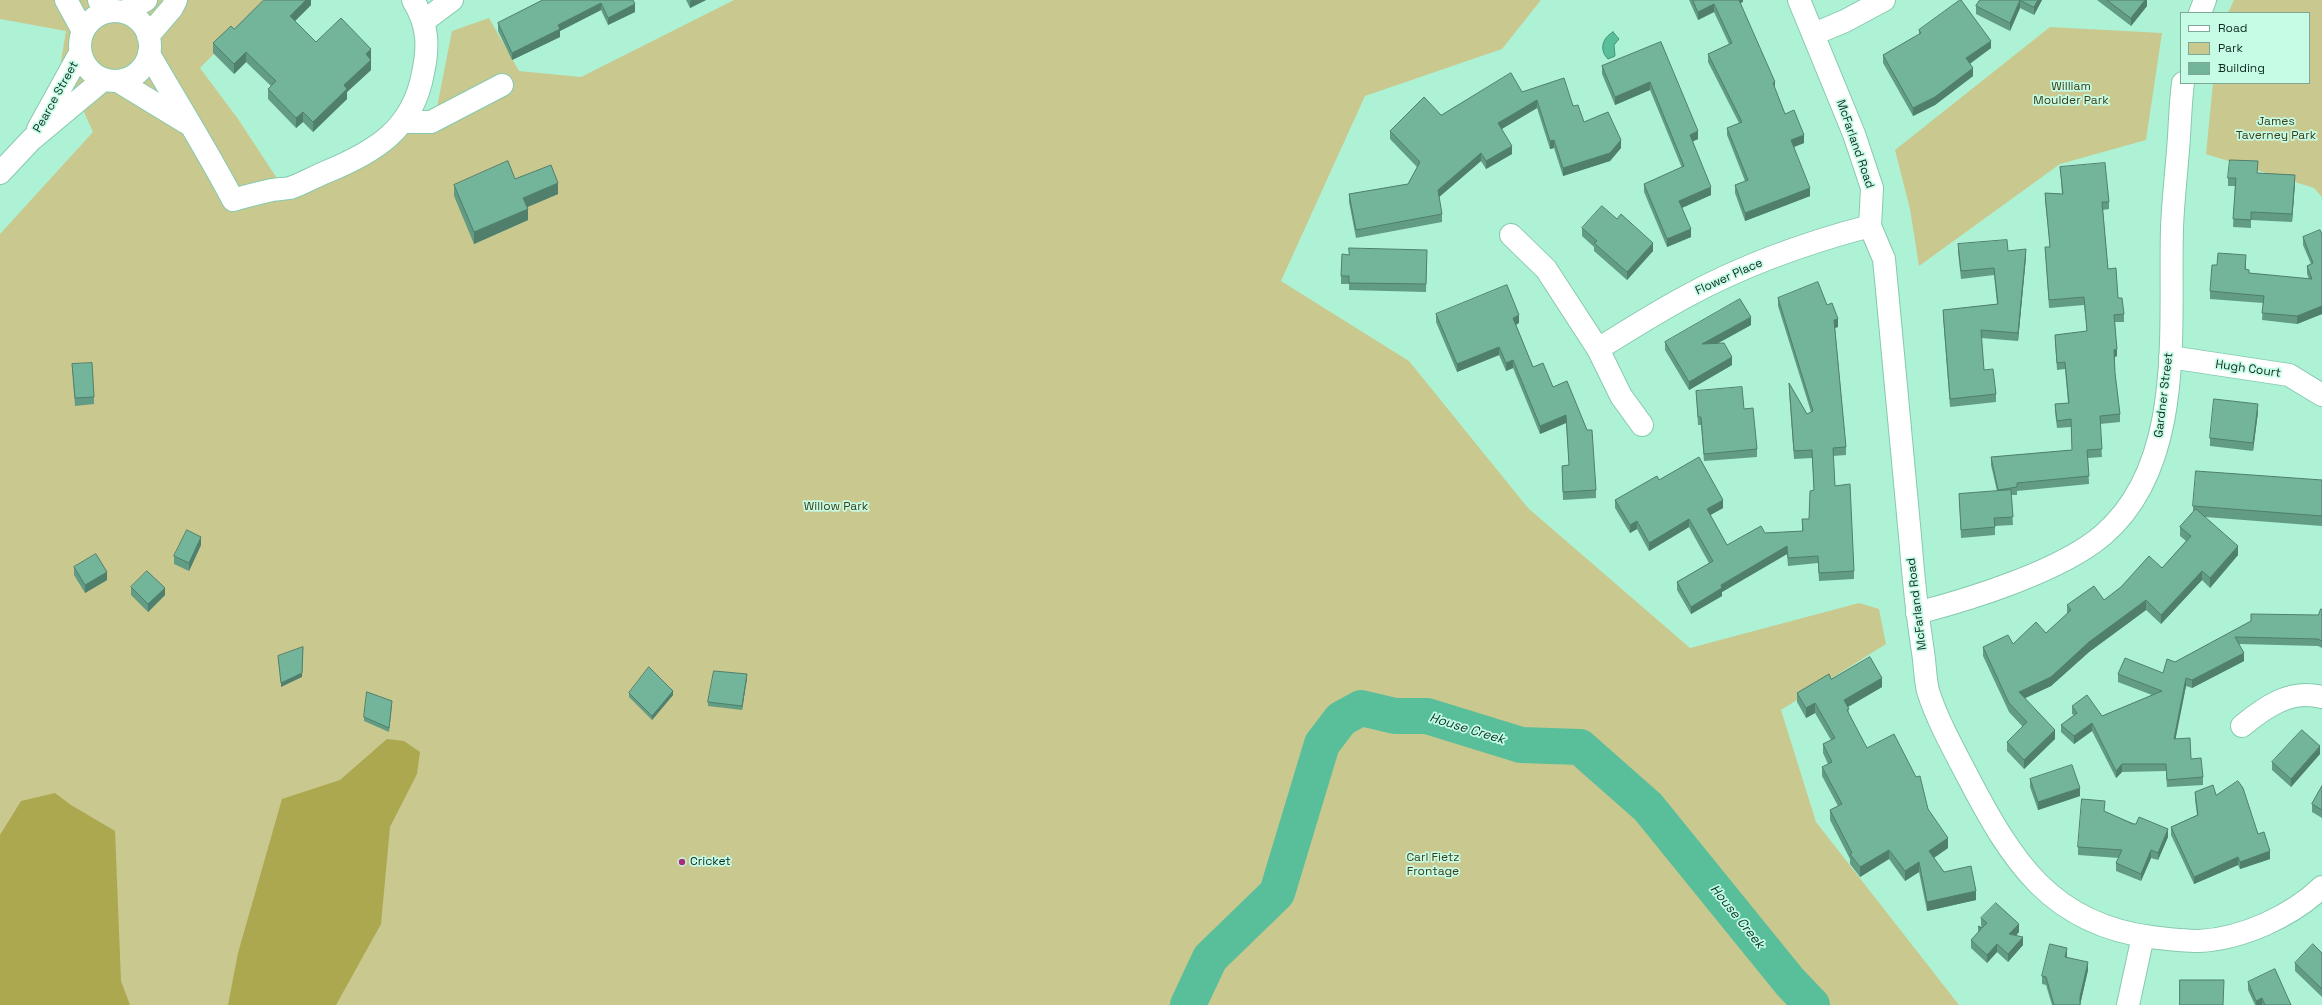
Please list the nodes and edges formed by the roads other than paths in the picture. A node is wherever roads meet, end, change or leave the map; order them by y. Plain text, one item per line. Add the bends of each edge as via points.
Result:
1 (66, 0) edge
2 (146, 0) edge
3 (176, 0) edge
4 (413, 0) edge
5 (452, 0) edge
6 (1799, 0) edge
7 (1884, 0) edge
8 (2205, 0) edge
9 (112, 8) edge
10 (2200, 12) edge
11 (424, 20) junction
12 (83, 31) junction
13 (1814, 34) junction
14 (148, 45) junction
15 (80, 53) junction
16 (111, 80) junction
17 (2183, 84) edge
18 (502, 85) dead end
19 (403, 122) junction
20 (190, 125) junction
21 (31, 140) junction
22 (0, 173) edge
23 (1870, 226) junction
24 (1511, 235) dead end
25 (1598, 349) junction
26 (2170, 357) junction
27 (2322, 395) edge
28 (1642, 425) dead end
29 (1917, 614) junction
30 (2322, 697) edge
31 (2242, 726) dead end
32 (2322, 886) edge
33 (2144, 936) junction
34 (2128, 1005) edge

1 - 12 street
2 - 9 street
3 - 14 street
4 - 11 street
5 - 11 street
6 - 13 street, McFarland Road
7 - 13 street
8 - 10 street
9 - 12 street via 94,18
9 - 14 street via 135,17 143,25
11 - 19 street via 426,59 421,86 411,111
12 - 15 street
13 - 23 street, McFarland Road via 1854,134 1872,188
14 - 16 street via 145,64 138,72 129,78
14 - 20 street
15 - 16 street via 90,71
15 - 21 street, Pearce Street
16 - 20 street
16 - 21 street, Pearce Street
17 - 26 street, Gardner Street via 2172,226
18 - 19 street via 431,122
19 - 20 street via 382,143 350,162 289,188 256,193 233,200 204,145
21 - 22 street, Pearce Street
23 - 25 street, Flower Place via 1760,263 1689,295
23 - 29 street, McFarland Road via 1884,259
24 - 25 street via 1546,269
25 - 28 street via 1621,396
26 - 27 street, Hugh Court via 2289,375
26 - 29 street, Gardner Street via 2162,426 2151,468 2130,506 2117,521 2102,535 2062,561 2010,583
29 - 33 street, McFarland Road via 1928,690 1954,750 1992,822 2014,857 2034,882 2077,915 2121,932
30 - 31 street via 2298,695 2281,700
32 - 33 street, McFarland Road via 2311,898 2287,912 2236,934 2202,941
33 - 34 street

